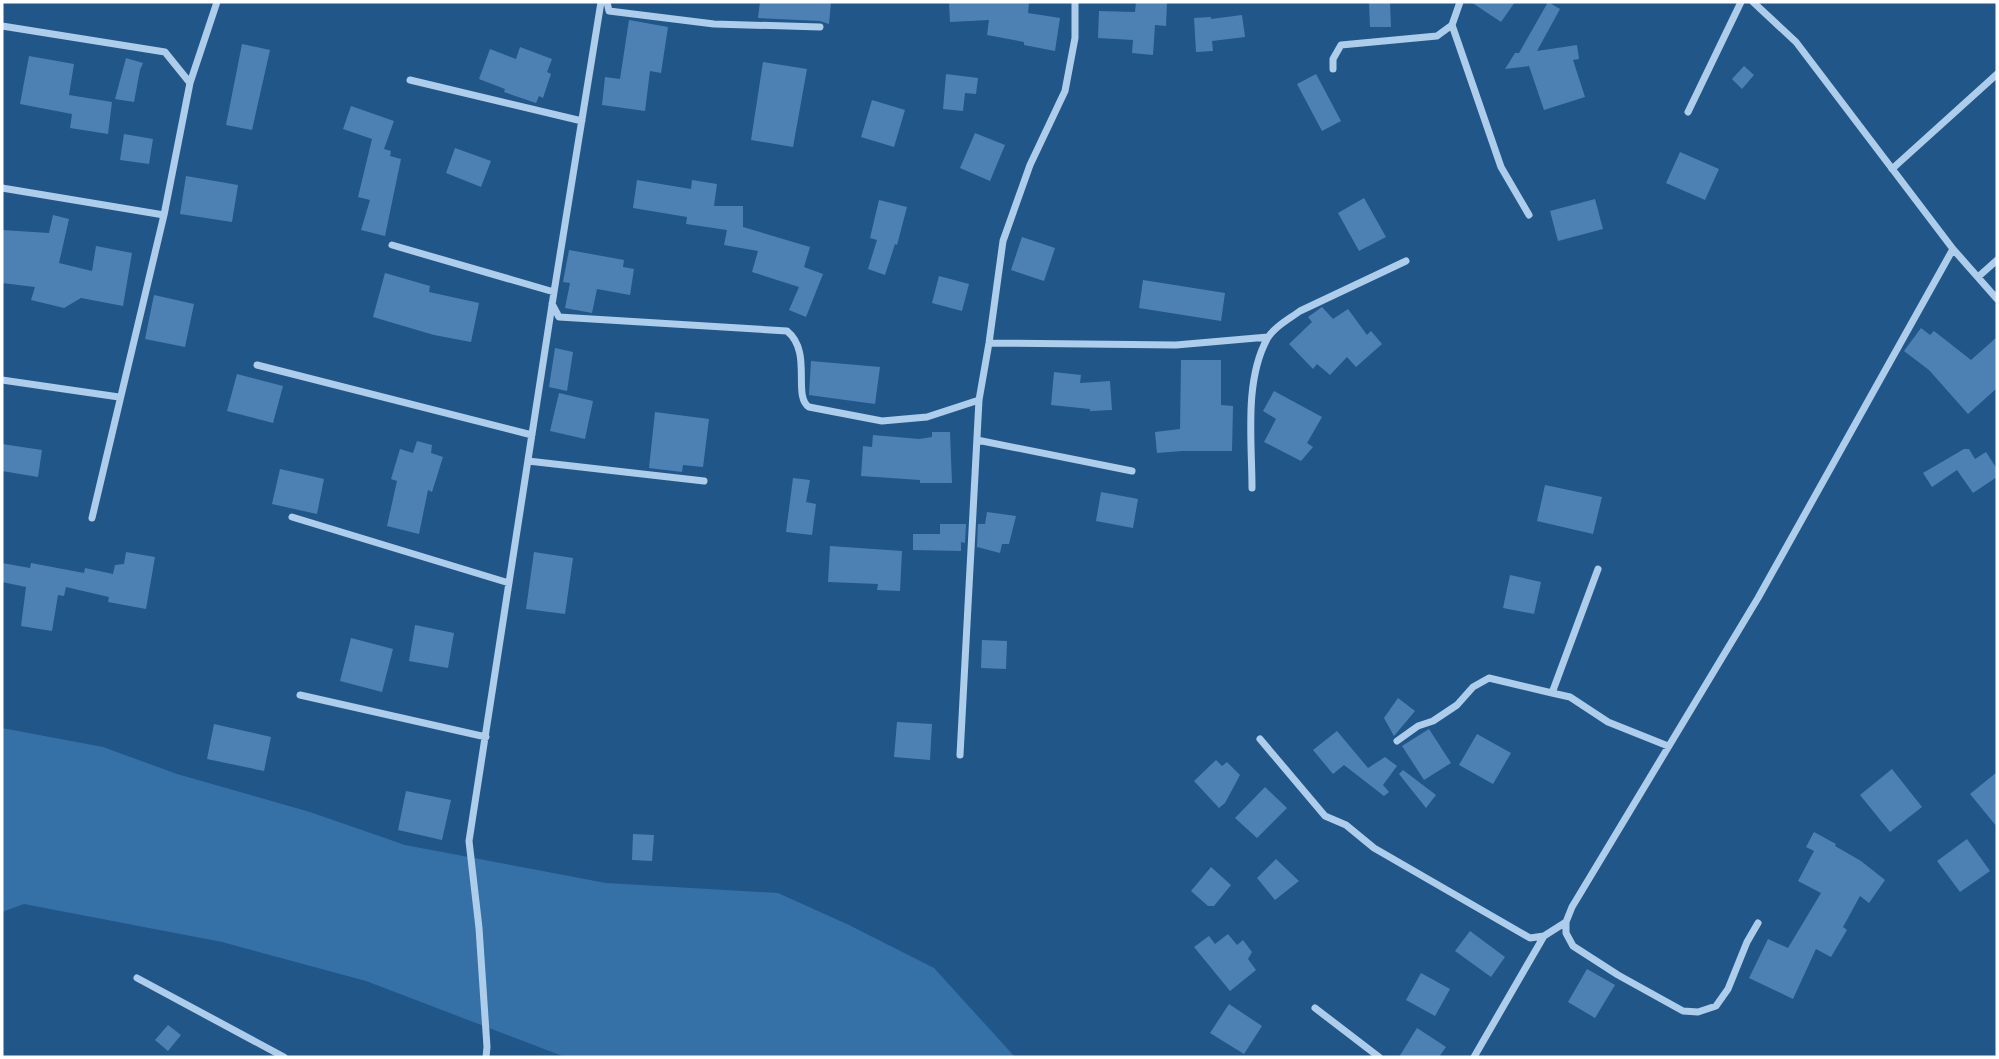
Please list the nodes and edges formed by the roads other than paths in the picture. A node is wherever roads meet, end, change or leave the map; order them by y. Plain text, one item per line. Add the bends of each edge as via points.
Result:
1 (216, 2) edge
2 (601, 2) edge
3 (607, 2) edge
4 (1075, 2) edge
5 (1460, 2) edge
6 (1741, 2) edge
7 (1754, 2) edge
8 (1452, 25) junction
9 (2, 26) edge
10 (820, 27) dead end
11 (1333, 69) dead end
12 (1997, 74) edge
13 (410, 80) dead end
14 (190, 83) junction
15 (1688, 112) dead end
16 (582, 121) junction
17 (1892, 169) junction
18 (2, 188) edge
19 (164, 215) junction
20 (1529, 215) dead end
21 (392, 245) dead end
22 (1953, 249) junction
23 (1997, 260) edge
24 (1406, 261) dead end
25 (1978, 277) junction
26 (554, 292) junction
27 (1997, 299) edge
28 (552, 303) junction
29 (1268, 337) junction
30 (989, 343) junction
31 (257, 365) dead end
32 (2, 380) edge
33 (119, 397) junction
34 (979, 400) junction
35 (532, 435) junction
36 (976, 440) junction
37 (528, 461) junction
38 (1132, 471) dead end
39 (704, 481) dead end
40 (1252, 488) dead end
41 (292, 517) dead end
42 (92, 518) dead end
43 (1598, 569) dead end
44 (509, 583) junction
45 (1552, 693) junction
46 (300, 695) dead end
47 (486, 737) junction
48 (1260, 739) dead end
49 (1396, 741) dead end
50 (1668, 746) junction
51 (960, 755) dead end
52 (1566, 922) junction
53 (1758, 923) dead end
54 (1544, 936) junction
55 (137, 978) dead end
56 (1315, 1008) dead end
57 (284, 1057) edge
58 (486, 1057) edge
59 (1379, 1057) edge
60 (1474, 1057) edge

1 - 14 street
2 - 16 street
3 - 10 street via 609,11 714,24
4 - 30 street via 1075,38 1065,91 1030,165 1003,241
5 - 8 street
6 - 15 street
7 - 17 street via 1796,42
8 - 11 street via 1437,36 1341,45
8 - 20 street via 1501,167
9 - 14 street via 165,52
12 - 17 street
13 - 16 street
14 - 19 street
16 - 26 street
17 - 22 street
18 - 19 street
19 - 33 street
21 - 26 street
22 - 25 street
22 - 50 street via 1758,598
23 - 25 street
24 - 29 street via 1300,311
25 - 27 street
26 - 28 street
28 - 34 street via 559,317 786,331 797,342 802,399 809,407 882,421 928,417
28 - 35 street
29 - 30 street via 1176,345
29 - 40 street via 1258,362 1252,400
30 - 34 street
31 - 35 street
32 - 33 street
33 - 42 street
34 - 36 street
35 - 37 street
36 - 38 street
36 - 51 street
37 - 39 street
37 - 44 street
41 - 44 street
43 - 45 street
44 - 47 street
45 - 49 street via 1489,678 1433,722
45 - 50 street via 1570,697 1608,722
46 - 47 street
47 - 58 street via 469,841 480,928
48 - 54 street via 1325,816 1346,824 1374,848 1530,938
50 - 52 street
52 - 53 street via 1573,946 1683,1011 1698,1012 1716,1006 1728,989
52 - 54 street
54 - 60 street
55 - 57 street
56 - 59 street

